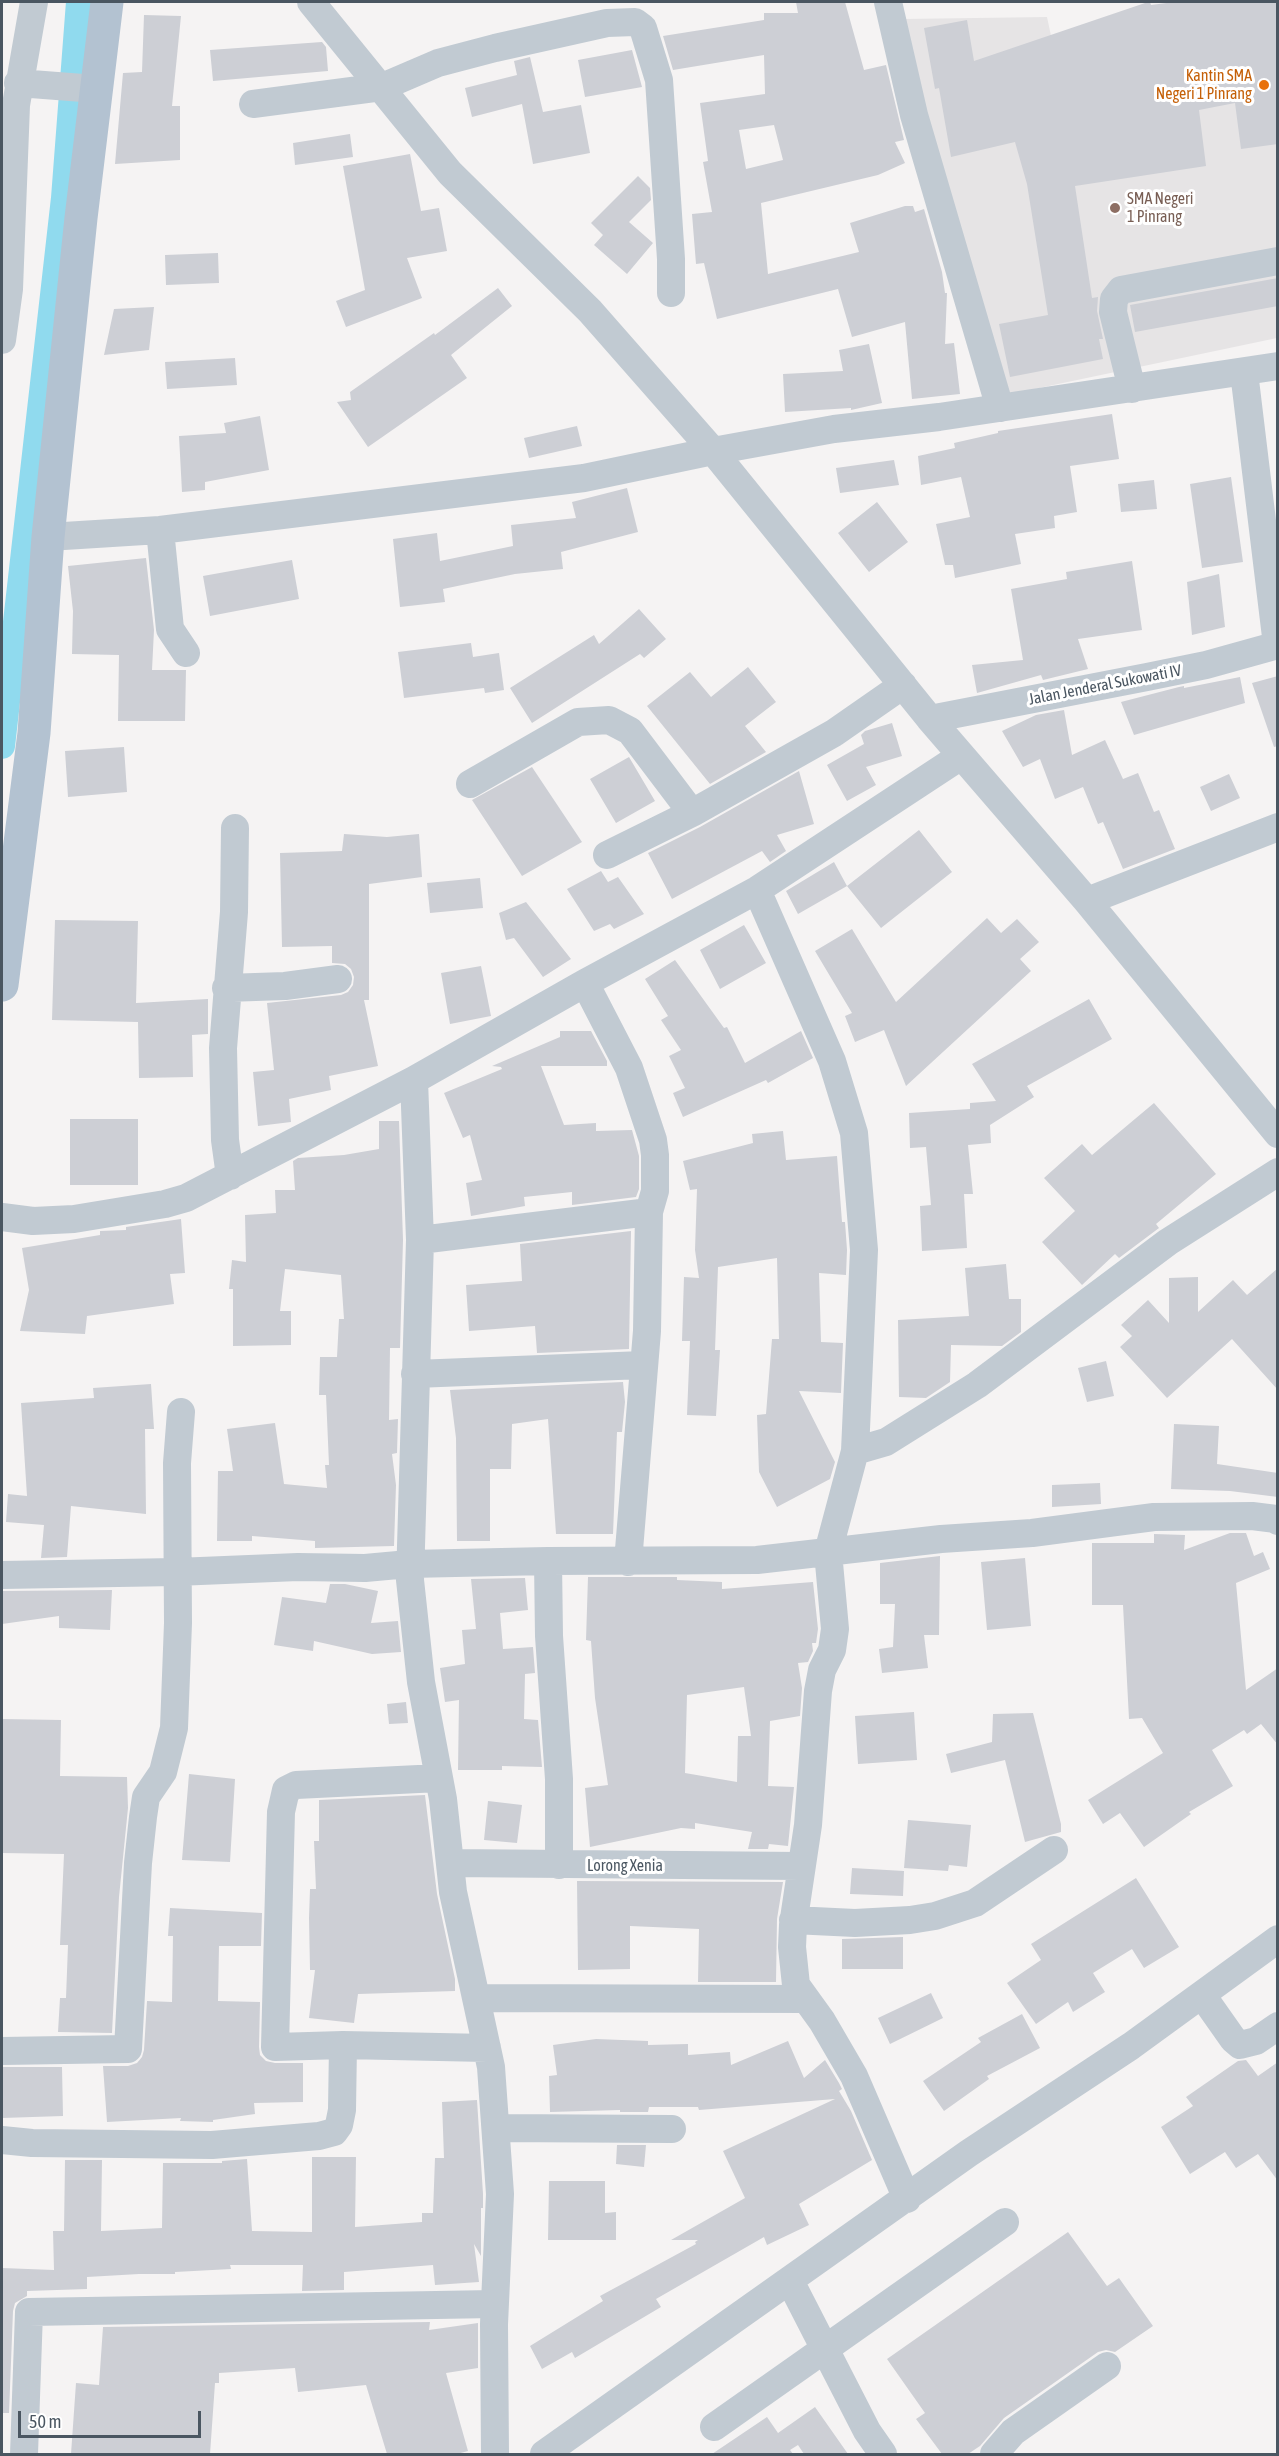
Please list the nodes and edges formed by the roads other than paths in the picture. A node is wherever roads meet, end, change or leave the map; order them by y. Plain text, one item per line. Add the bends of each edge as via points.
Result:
1 (34, 2) edge
2 (107, 2) edge
3 (311, 2) edge
4 (888, 2) edge
5 (28, 84) junction
6 (382, 87) junction
7 (85, 89) junction
8 (253, 104) dead end
9 (1278, 261) edge
10 (671, 293) dead end
11 (2, 340) edge
12 (1278, 366) edge
13 (1244, 372) junction
14 (1132, 389) junction
15 (1000, 408) junction
16 (713, 451) junction
17 (160, 530) junction
18 (48, 537) junction
19 (1277, 645) edge
20 (186, 653) dead end
21 (903, 685) junction
22 (930, 719) junction
23 (961, 756) junction
24 (470, 784) dead end
25 (692, 813) junction
26 (1278, 827) edge
27 (235, 828) dead end
28 (607, 855) dead end
29 (757, 890) junction
30 (1087, 901) junction
31 (338, 979) dead end
32 (585, 983) junction
33 (2, 985) edge
34 (226, 988) junction
35 (414, 1080) junction
36 (1278, 1134) edge
37 (1278, 1172) edge
38 (230, 1176) junction
39 (649, 1212) junction
40 (2, 1217) edge
41 (420, 1240) junction
42 (643, 1365) junction
43 (415, 1374) junction
44 (181, 1412) dead end
45 (855, 1451) junction
46 (1277, 1519) edge
47 (828, 1552) junction
48 (548, 1561) junction
49 (628, 1562) junction
50 (409, 1564) junction
51 (176, 1572) junction
52 (2, 1575) edge
53 (438, 1778) junction
54 (1054, 1850) dead end
55 (450, 1863) junction
56 (559, 1865) junction
57 (800, 1866) junction
58 (793, 1920) junction
59 (1278, 1939) edge
60 (1202, 1995) junction
61 (476, 1998) junction
62 (804, 1999) junction
63 (1278, 2026) edge
64 (343, 2045) junction
65 (487, 2048) junction
66 (2, 2051) edge
67 (496, 2128) junction
68 (672, 2129) dead end
69 (2, 2140) edge
70 (908, 2199) junction
71 (1005, 2222) dead end
72 (790, 2281) junction
73 (495, 2304) junction
74 (823, 2349) junction
75 (1107, 2366) dead end
76 (714, 2427) dead end
77 (24, 2454) edge
78 (495, 2454) edge
79 (544, 2454) edge
80 (883, 2454) edge
81 (994, 2454) edge

1 - 5 street
2 - 7 main road
3 - 6 street
4 - 15 street via 914,115
5 - 7 street
5 - 11 street
6 - 8 street
6 - 10 street via 438,63 495,48 607,23 629,21 643,28 658,80
6 - 16 street via 450,173 590,311
7 - 18 main road
9 - 14 street via 1121,290 1114,298 1113,312
12 - 13 street
13 - 14 street
13 - 19 street
14 - 15 street
15 - 16 street via 834,429
16 - 17 street via 584,478
16 - 21 street
17 - 18 street
17 - 20 street via 170,629
18 - 33 main road via 34,733
19 - 22 street, Jalan Jenderal Sukowati IV via 1147,677
21 - 22 street
21 - 25 street via 834,733
22 - 23 street
23 - 29 street
23 - 30 street
24 - 25 street via 578,722 609,720 630,730
25 - 28 street
26 - 30 street
27 - 34 street via 234,912
29 - 32 street
29 - 45 street via 832,1061 854,1133 864,1250
30 - 36 street
31 - 34 street
32 - 35 street
32 - 39 street via 629,1068 653,1140 655,1191
34 - 38 street via 223,1101
35 - 38 street
35 - 41 street
37 - 45 street via 1168,1242 978,1384 886,1442
38 - 40 street via 165,1204 74,1219 33,1221
39 - 41 street
39 - 42 street
41 - 43 street
42 - 43 street
42 - 49 street
43 - 50 street
44 - 51 street
45 - 47 street
46 - 47 street via 1217,1515 1154,1517
47 - 49 street via 757,1560
47 - 57 street via 835,1629 818,1690 813,1780
48 - 49 street
48 - 50 street
48 - 56 street via 559,1779
50 - 51 street
50 - 53 street via 421,1682
51 - 52 street
51 - 66 street via 174,1728 163,1772 146,1797 143,1817 128,2049
53 - 55 street
53 - 64 street via 296,1785 286,1790 281,1812 275,2047
54 - 58 street via 975,1903 935,1916 855,1923
55 - 56 street, Lorong Xenia
55 - 61 street via 456,1913
56 - 57 street, Lorong Xenia
57 - 58 street
58 - 62 street via 796,1985
59 - 60 street
60 - 63 street via 1240,2045 1256,2041
60 - 70 street via 969,2153
61 - 62 street
61 - 65 street
62 - 70 street via 822,2021 854,2076
64 - 65 street
64 - 69 street via 342,2110 334,2132 212,2145
65 - 67 street
67 - 68 street
67 - 73 street via 500,2194
70 - 72 street
71 - 74 street
72 - 74 street
72 - 79 street
73 - 77 street via 29,2312
73 - 78 street
74 - 76 street
74 - 80 street
75 - 81 street via 1013,2432

